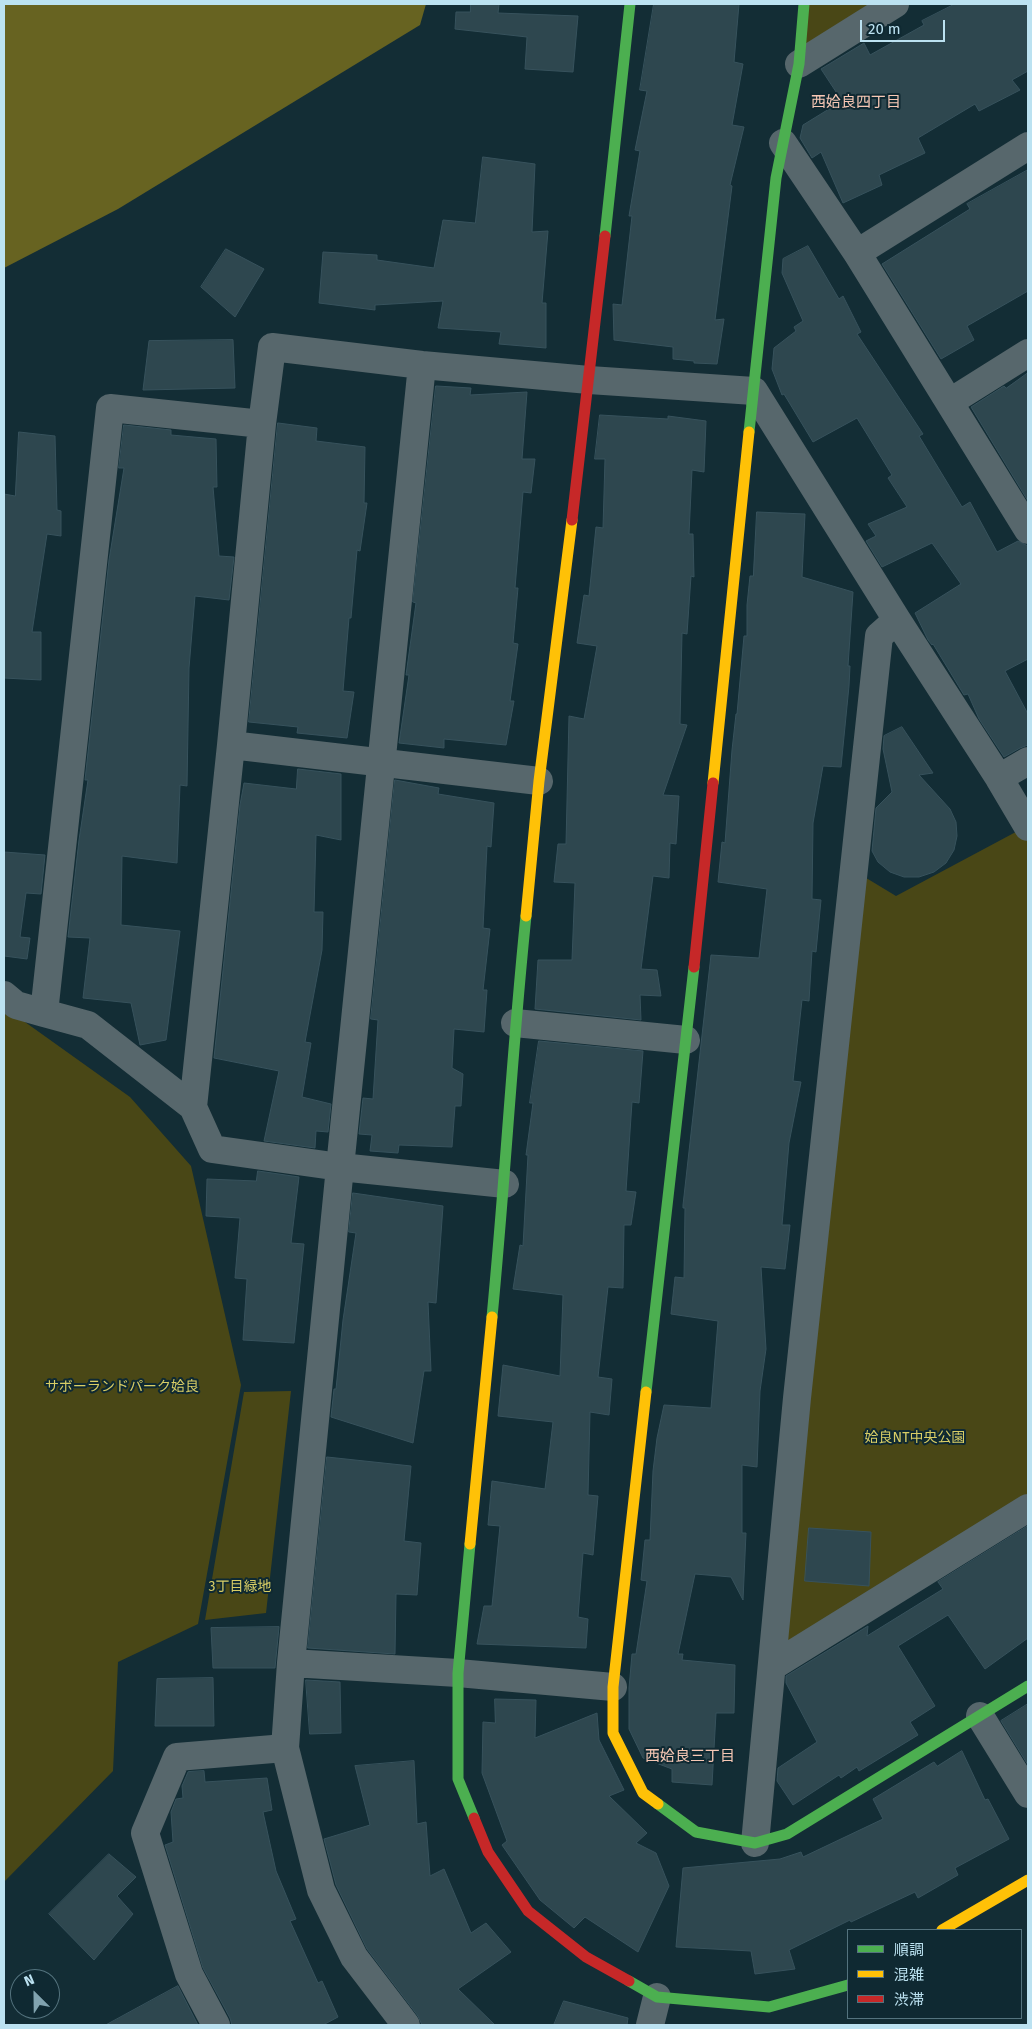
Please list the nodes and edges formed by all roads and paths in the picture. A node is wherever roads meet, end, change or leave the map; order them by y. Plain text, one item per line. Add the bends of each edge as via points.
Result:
1 (630, 4) edge
2 (804, 4) edge
3 (894, 4) edge
4 (800, 64) junction
5 (783, 143) junction
6 (1028, 146) edge
7 (857, 253) junction
8 (1028, 353) edge
9 (422, 365) junction
10 (589, 380) junction
11 (754, 390) junction
12 (950, 402) junction
13 (262, 424) junction
14 (1028, 530) edge
15 (897, 620) junction
16 (231, 745) junction
17 (1028, 761) edge
18 (380, 763) junction
19 (999, 778) junction
20 (539, 781) junction
21 (1028, 827) edge
22 (4, 995) edge
23 (44, 1013) junction
24 (515, 1023) junction
25 (686, 1040) junction
26 (193, 1107) junction
27 (340, 1166) junction
28 (505, 1184) junction
29 (1028, 1508) edge
30 (291, 1663) junction
31 (773, 1666) junction
32 (458, 1673) junction
33 (1028, 1686) edge
34 (613, 1687) junction
35 (980, 1716) junction
36 (285, 1748) junction
37 (1028, 1794) edge
38 (755, 1842) junction
39 (1028, 1880) edge
40 (944, 1929) edge
41 (847, 1985) edge
42 (658, 1998) junction
43 (216, 2025) edge
44 (406, 2025) edge
45 (650, 2025) edge

1 - 10 street
2 - 4 street
3 - 4 street
4 - 5 street
5 - 7 street
5 - 11 street via 776,178
6 - 7 street
7 - 12 street
8 - 12 street
9 - 10 street
9 - 13 street via 272,347
9 - 18 street
10 - 11 street
10 - 20 street
11 - 15 street
11 - 25 street
12 - 14 street
13 - 16 street
13 - 23 street via 110,408
15 - 19 street
15 - 31 street via 879,636 798,1388
16 - 18 street
16 - 26 street
17 - 19 street
18 - 20 street
18 - 27 street
19 - 21 street
20 - 24 street
22 - 23 street via 16,1006
23 - 26 street via 88,1025
24 - 25 street
24 - 28 street
25 - 34 street
26 - 27 street via 212,1149
27 - 28 street
27 - 30 street
28 - 32 street
29 - 31 street
30 - 32 street
30 - 36 street
31 - 38 street
32 - 34 street
32 - 42 street via 458,1779 488,1852 528,1911 586,1956
33 - 35 street
34 - 38 street via 613,1733 643,1793 696,1832
35 - 37 street
35 - 38 street via 787,1834
36 - 43 street via 177,1757 145,1833 189,1974
36 - 44 street via 321,1890 354,1957
39 - 40 street
41 - 42 street via 769,2007
42 - 45 street

